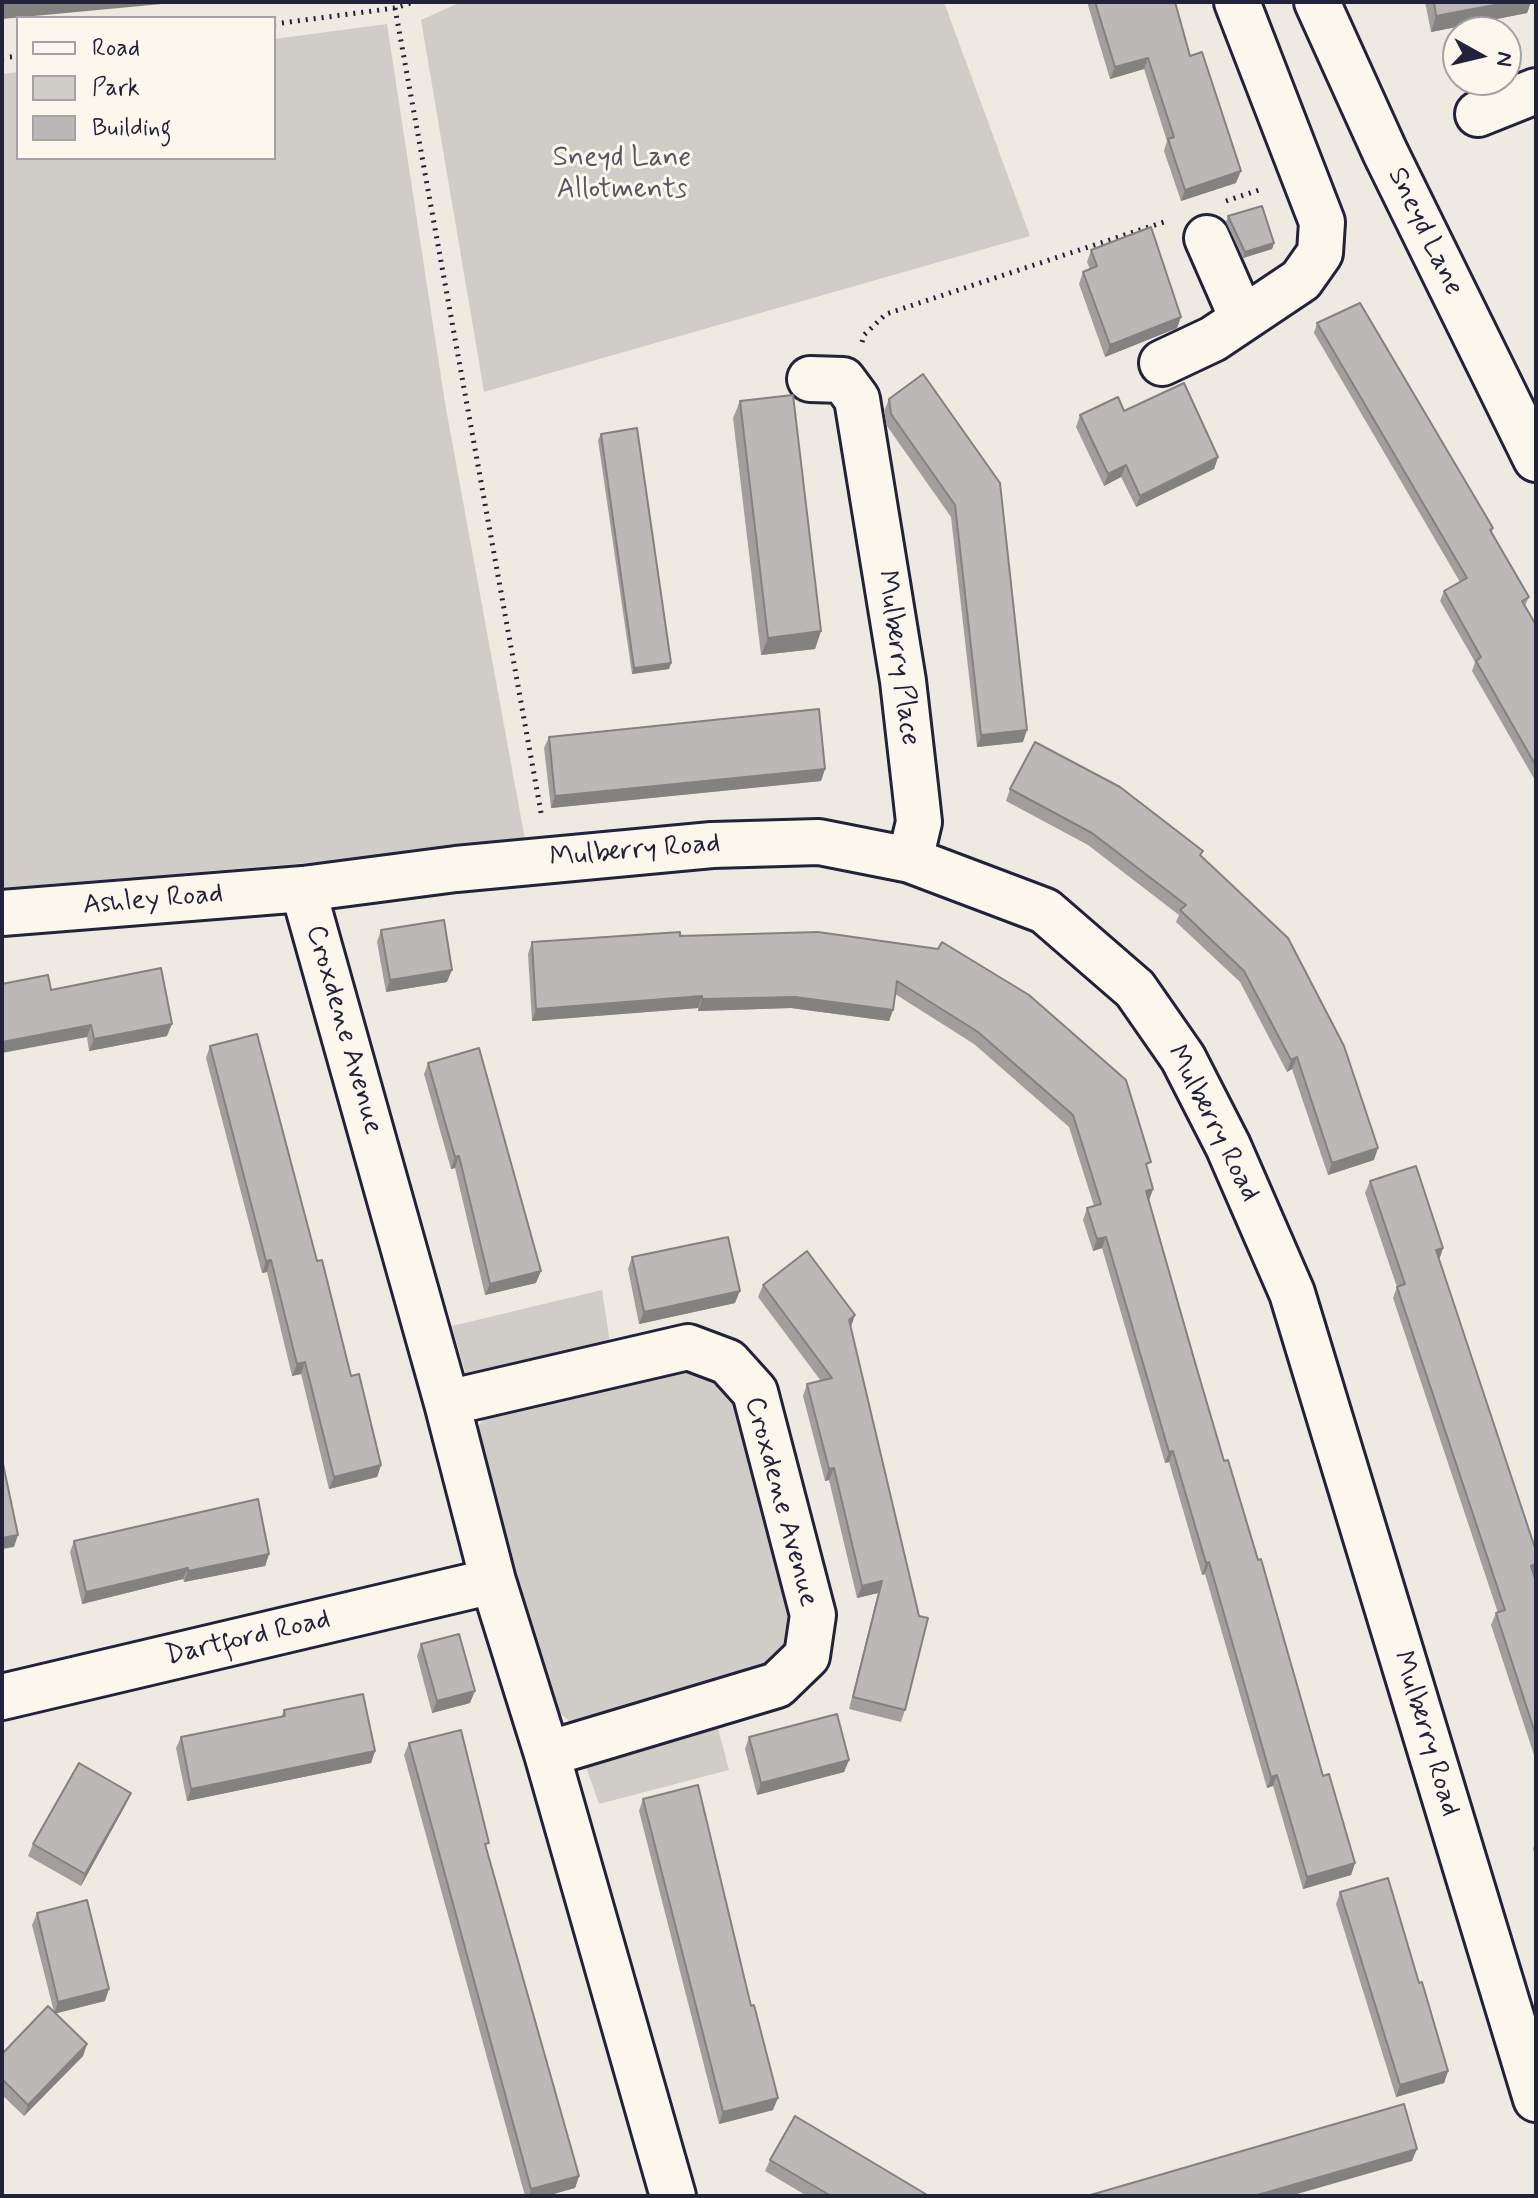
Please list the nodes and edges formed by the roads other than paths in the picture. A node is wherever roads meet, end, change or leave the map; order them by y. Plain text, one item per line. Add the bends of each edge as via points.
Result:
1 (1237, 2) edge
2 (1317, 2) edge
3 (1536, 91) edge
4 (1477, 115) dead end
5 (1198, 221) road end
6 (1242, 318) junction
7 (1162, 363) dead end
8 (810, 379) dead end
9 (1536, 459) edge
10 (910, 860) junction
11 (303, 889) junction
12 (2, 913) edge
13 (447, 1403) junction
14 (493, 1581) junction
15 (2, 1697) edge
16 (547, 1754) junction
17 (1536, 2099) edge
18 (673, 2196) edge

1 - 6 street via 1322,222 1320,253 1301,280
2 - 9 street, Sneyd Lane
3 - 4 street
5 - 6 street
6 - 7 street via 1213,339
8 - 10 street, Mulberry Place via 843,380 857,399 903,681 919,822
10 - 11 street, Mulberry Road via 819,842 712,845
10 - 17 street, Mulberry Road via 1045,911 1135,989 1183,1058 1228,1146 1292,1293
11 - 12 street, Ashley Road
11 - 13 street, Croxdene Avenue
13 - 14 street, Croxdene Avenue
13 - 16 street, Croxdene Avenue via 688,1347 728,1362 755,1392 813,1615 807,1656 777,1685
14 - 15 street, Dartford Road
14 - 16 street, Croxdene Avenue
16 - 18 street, Croxdene Avenue

